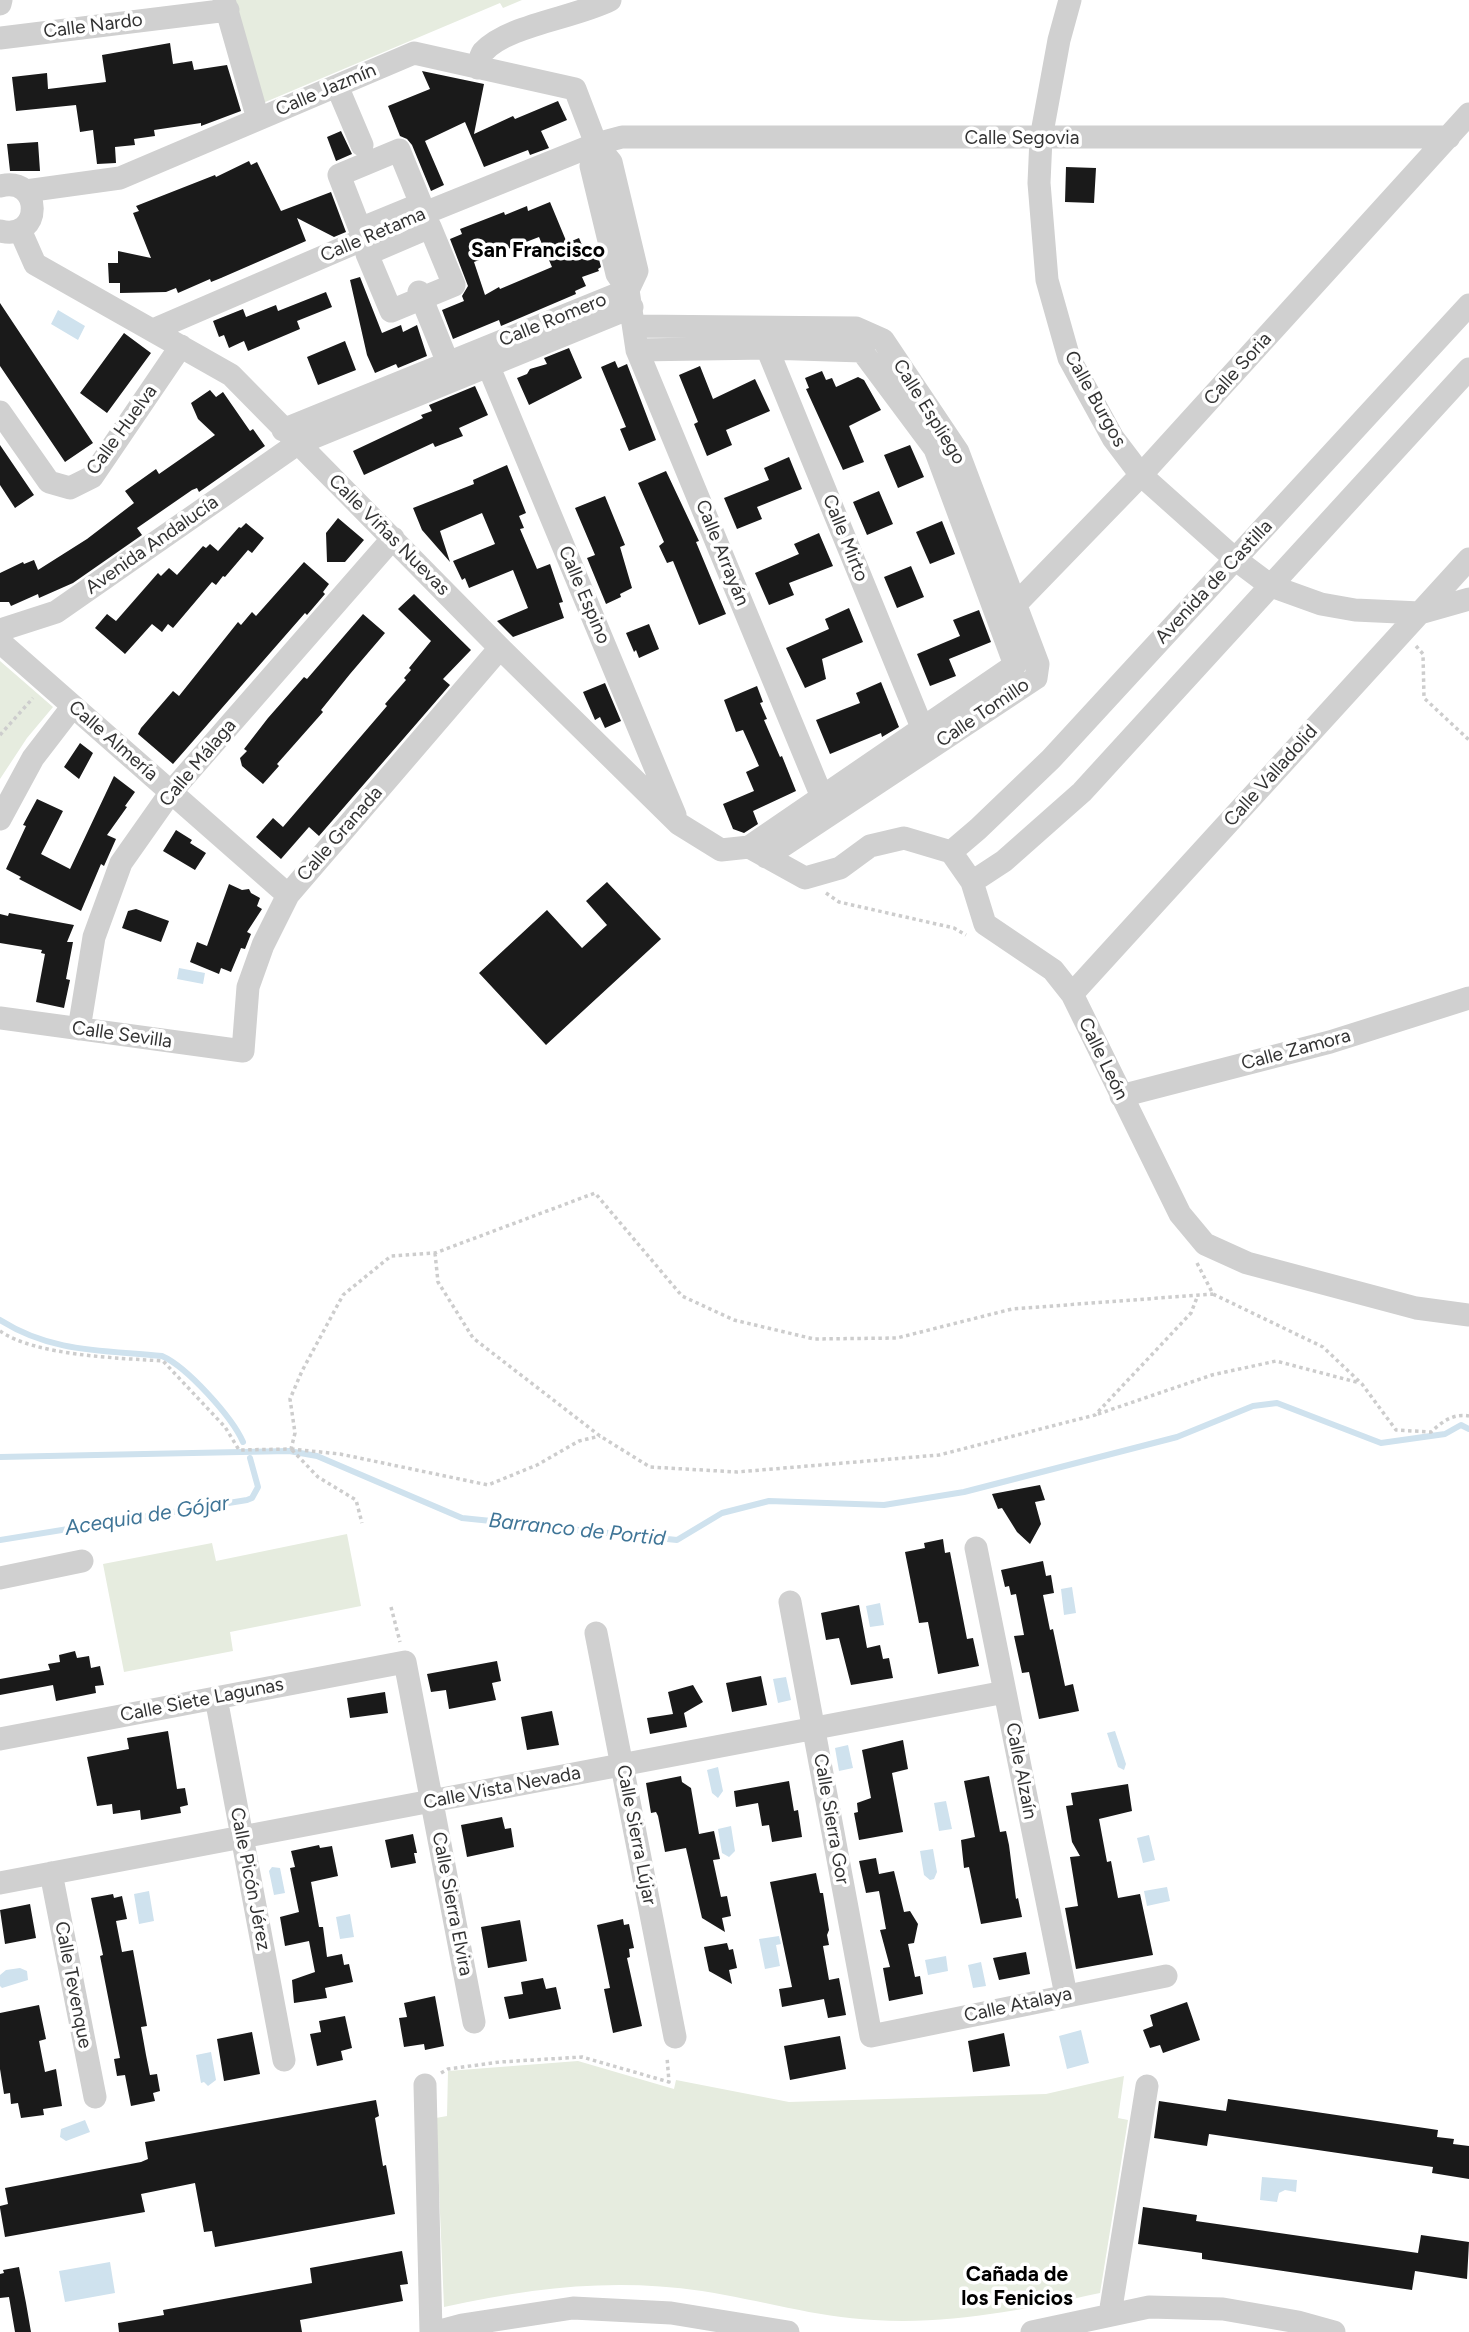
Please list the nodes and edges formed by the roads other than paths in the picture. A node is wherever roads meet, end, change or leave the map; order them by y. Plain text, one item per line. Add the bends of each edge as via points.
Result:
1 (610, 0) edge
2 (1070, 0) edge
3 (226, 5) edge
4 (0, 38) edge
5 (478, 68) junction
6 (337, 86) junction
7 (1469, 114) edge
8 (258, 119) junction
9 (1449, 137) junction
10 (1041, 138) junction
11 (596, 144) junction
12 (362, 145) dead end
13 (0, 186) edge
14 (26, 191) junction
15 (10, 231) edge
16 (420, 296) dead end
17 (1469, 305) edge
18 (632, 307) junction
19 (153, 330) junction
20 (766, 338) junction
21 (181, 346) junction
22 (637, 350) junction
23 (448, 363) junction
24 (488, 365) junction
25 (1469, 369) edge
26 (0, 412) edge
27 (290, 437) junction
28 (1141, 475) junction
29 (393, 538) junction
30 (1235, 559) junction
31 (1469, 559) edge
32 (1271, 586) junction
33 (1469, 599) edge
34 (1007, 609) junction
35 (1420, 613) junction
36 (0, 631) edge
37 (0, 642) edge
38 (500, 648) junction
39 (1014, 665) joint
40 (1036, 678) joint
41 (73, 706) junction
42 (927, 738) junction
43 (171, 792) junction
44 (826, 806) junction
45 (0, 819) edge
46 (679, 824) junction
47 (758, 852) junction
48 (951, 852) junction
49 (972, 882) junction
50 (288, 895) junction
51 (1072, 994) junction
52 (1469, 998) edge
53 (0, 1018) edge
54 (79, 1029) junction
55 (243, 1051) joint
56 (1121, 1096) junction
57 (1469, 1315) edge
58 (976, 1548) dead end
59 (82, 1561) dead end
60 (0, 1578) edge
61 (790, 1602) dead end
62 (596, 1633) dead end
63 (405, 1662) joint
64 (1004, 1692) junction
65 (216, 1698) junction
66 (814, 1728) junction
67 (0, 1739) edge
68 (623, 1765) junction
69 (432, 1801) junction
70 (242, 1837) junction
71 (51, 1873) junction
72 (0, 1883) edge
73 (1166, 1976) dead end
74 (1066, 1995) junction
75 (474, 2022) dead end
76 (871, 2036) joint
77 (675, 2037) road end
78 (284, 2060) dead end
79 (425, 2085) road end
80 (1147, 2086) dead end
81 (95, 2097) dead end
82 (1110, 2314) junction
83 (431, 2332) edge
84 (436, 2332) edge
85 (788, 2332) edge
86 (1031, 2332) edge
87 (1334, 2332) edge

1 - 5 street via 503,36 482,54
2 - 10 street, Calle Burgos
3 - 4 street, Calle Nardo
3 - 8 street
5 - 6 street, Calle Jazmín via 414,53
5 - 11 street, Calle Jazmín via 575,89
6 - 8 street, Calle Jazmín
6 - 12 street
7 - 9 street, Calle Soria
8 - 14 street, Calle Jazmín via 120,178
9 - 10 street, Calle Segovia
9 - 28 street, Calle Soria
10 - 11 street, Calle Segovia via 622,137
10 - 28 street, Calle Burgos via 1039,183 1047,280 1069,358 1113,438
11 - 18 street, Calle Jazmín via 611,162 637,271
11 - 19 street, Calle Retama
13 - 14 street, Calle Jazmín
14 - 15 street via 33,212 26,225
15 - 19 street, Calle Viñas Nuevas via 35,264
16 - 23 street
17 - 30 street, Avenida de Castilla
18 - 20 street, Calle Espliego
18 - 22 street, Calle Arrayán
18 - 23 street, Calle Romero
18 - 24 street, Calle Romero
19 - 21 street, Calle Viñas Nuevas
20 - 22 street, Calle Espliego
20 - 34 street, Calle Espliego via 862,351 935,449
20 - 42 street, Calle Mirto
21 - 26 street, Calle Huelva via 92,477 70,488 48,482
21 - 27 street, Calle Viñas Nuevas via 231,375
22 - 44 street, Calle Arrayán
23 - 27 street, Calle Romero
24 - 27 street, Calle Romero
24 - 46 street, Calle Espino
25 - 32 street
27 - 29 street, Calle Viñas Nuevas
27 - 36 street, Avenida Andalucía via 56,612
28 - 30 street, Calle Burgos
28 - 34 street, Calle Soria
29 - 38 street, Calle Viñas Nuevas
29 - 43 street, Calle Málaga
30 - 32 street, Calle Burgos
30 - 48 street, Avenida de Castilla via 1051,759
31 - 35 street, Calle Valladolid
32 - 35 street, Calle Burgos via 1333,606
32 - 49 street via 1082,792 1004,861
33 - 35 street
34 - 39 street, Calle Espliego
34 - 40 street, Calle Espliego via 1038,664
35 - 51 street, Calle Valladolid
37 - 41 street, Calle Almería
38 - 46 street, Calle Viñas Nuevas
38 - 50 street, Calle Granada
39 - 42 street, Calle Tomillo
40 - 42 street, Calle Tomillo
41 - 43 street, Calle Almería
41 - 45 street via 33,758
42 - 44 street, Calle Tomillo
43 - 50 street, Calle Almería
43 - 54 street, Calle Málaga via 121,863 94,937
44 - 47 street, Calle Tomillo
46 - 47 street, Calle Viñas Nuevas via 721,850
47 - 48 street via 805,878 840,869 870,846 904,838
48 - 49 street, Calle León
49 - 51 street, Calle León via 985,924 1053,970
50 - 55 street, Calle Granada via 248,988
51 - 56 street, Calle León
52 - 56 street, Calle Zamora via 1329,1042
53 - 54 street, Calle Sevilla
54 - 55 street, Calle Sevilla
56 - 57 street, Calle León via 1180,1214 1205,1244 1247,1263 1416,1308
58 - 64 street, Calle Alzaín
59 - 60 street
61 - 66 street, Calle Sierra Gor
62 - 68 street, Calle Sierra Lújar
63 - 65 street, Calle Siete Lagunas
63 - 69 street, Calle Sierra Elvira
64 - 66 street, Calle Vista Nevada
64 - 74 street, Calle Alzaín
65 - 67 street, Calle Siete Lagunas
65 - 70 street, Calle Picón Jérez
66 - 68 street, Calle Vista Nevada
66 - 76 street, Calle Sierra Gor
68 - 69 street, Calle Vista Nevada
68 - 77 street, Calle Sierra Lújar
69 - 70 street, Calle Vista Nevada
69 - 75 street, Calle Sierra Elvira
70 - 71 street, Calle Vista Nevada
70 - 78 street, Calle Picón Jérez
71 - 72 street, Calle Vista Nevada
71 - 81 street, Calle Tevenque
73 - 74 street, Calle Atalaya
74 - 76 street, Calle Atalaya
79 - 83 street
80 - 82 street
82 - 86 street
82 - 87 street via 1149,2307 1223,2309
84 - 85 street via 573,2308 671,2313

